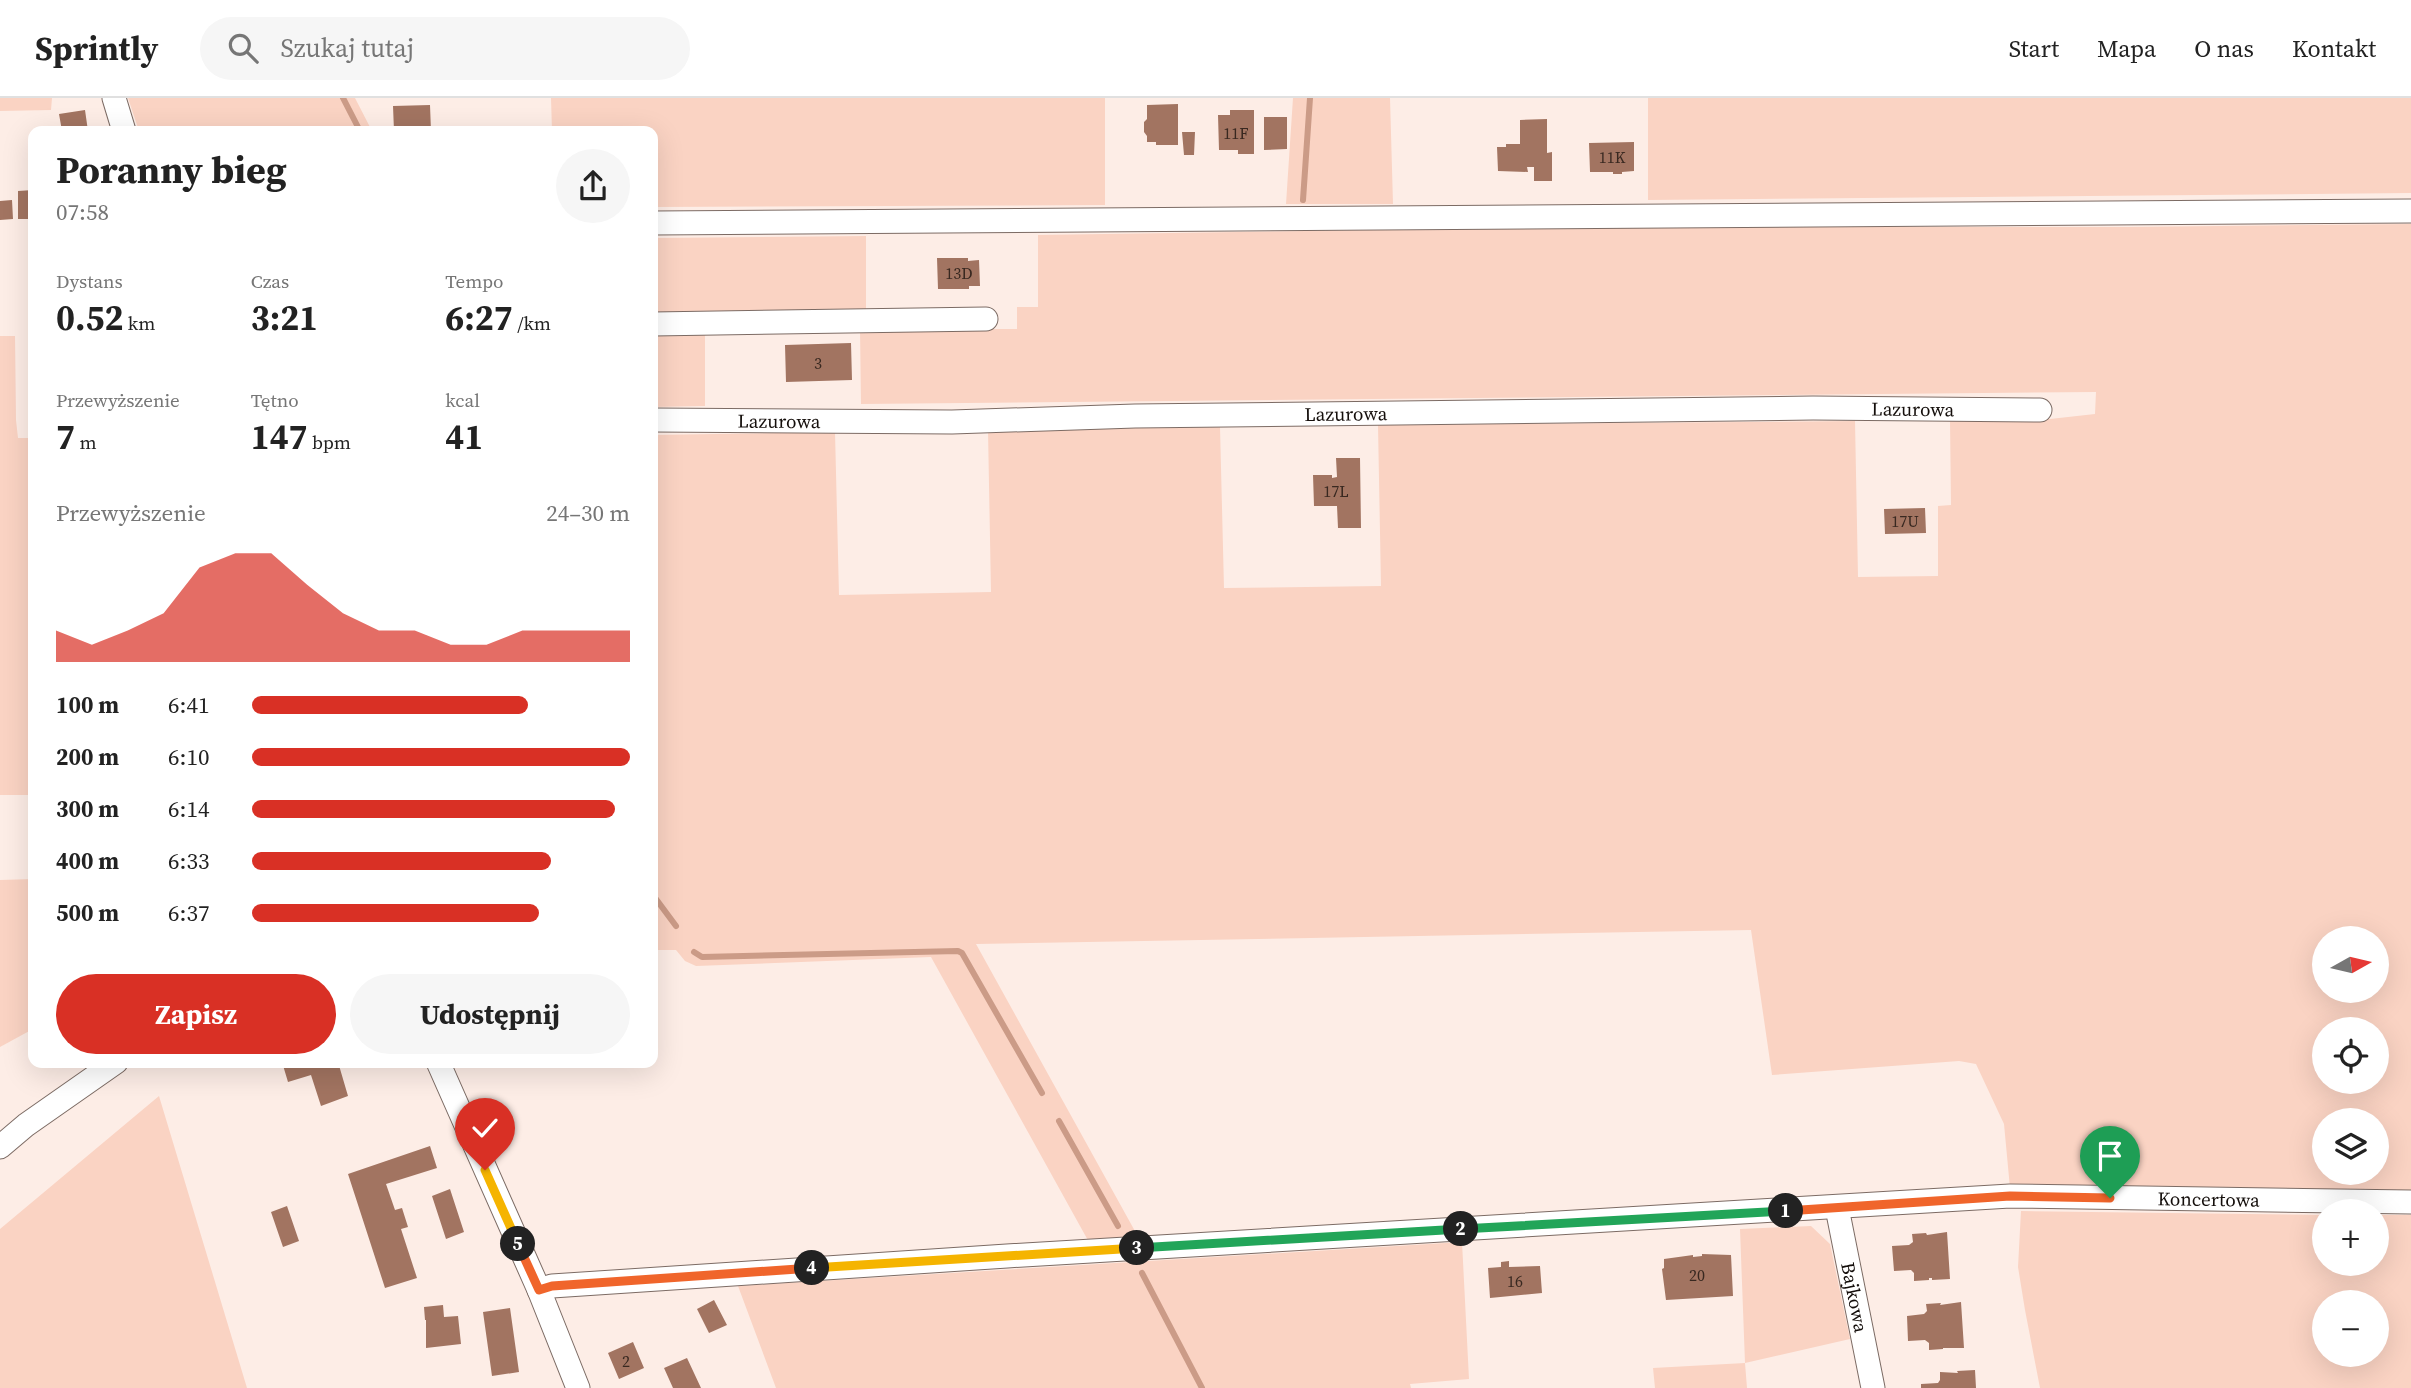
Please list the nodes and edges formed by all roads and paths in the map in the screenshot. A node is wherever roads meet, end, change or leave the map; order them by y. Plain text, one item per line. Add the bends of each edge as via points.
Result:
1 (114, 98) edge
2 (122, 126) edge
3 (2411, 211) edge
4 (658, 223) edge
5 (986, 319) dead end
6 (658, 324) edge
7 (2040, 410) dead end
8 (658, 420) edge
9 (107, 1068) edge
10 (441, 1068) edge
11 (0, 1147) edge
12 (2411, 1202) edge
13 (1837, 1208) junction
14 (539, 1290) junction
15 (578, 1388) edge
16 (1873, 1388) edge

1 - 2 street
3 - 4 street
5 - 6 street
7 - 8 street, Lazurowa via 1813,408 952,422
9 - 11 street
10 - 14 street
12 - 13 street, Koncertowa via 2010,1196
13 - 14 street, Koncertowa via 926,1261
13 - 16 street, Bajkowa
14 - 15 street

